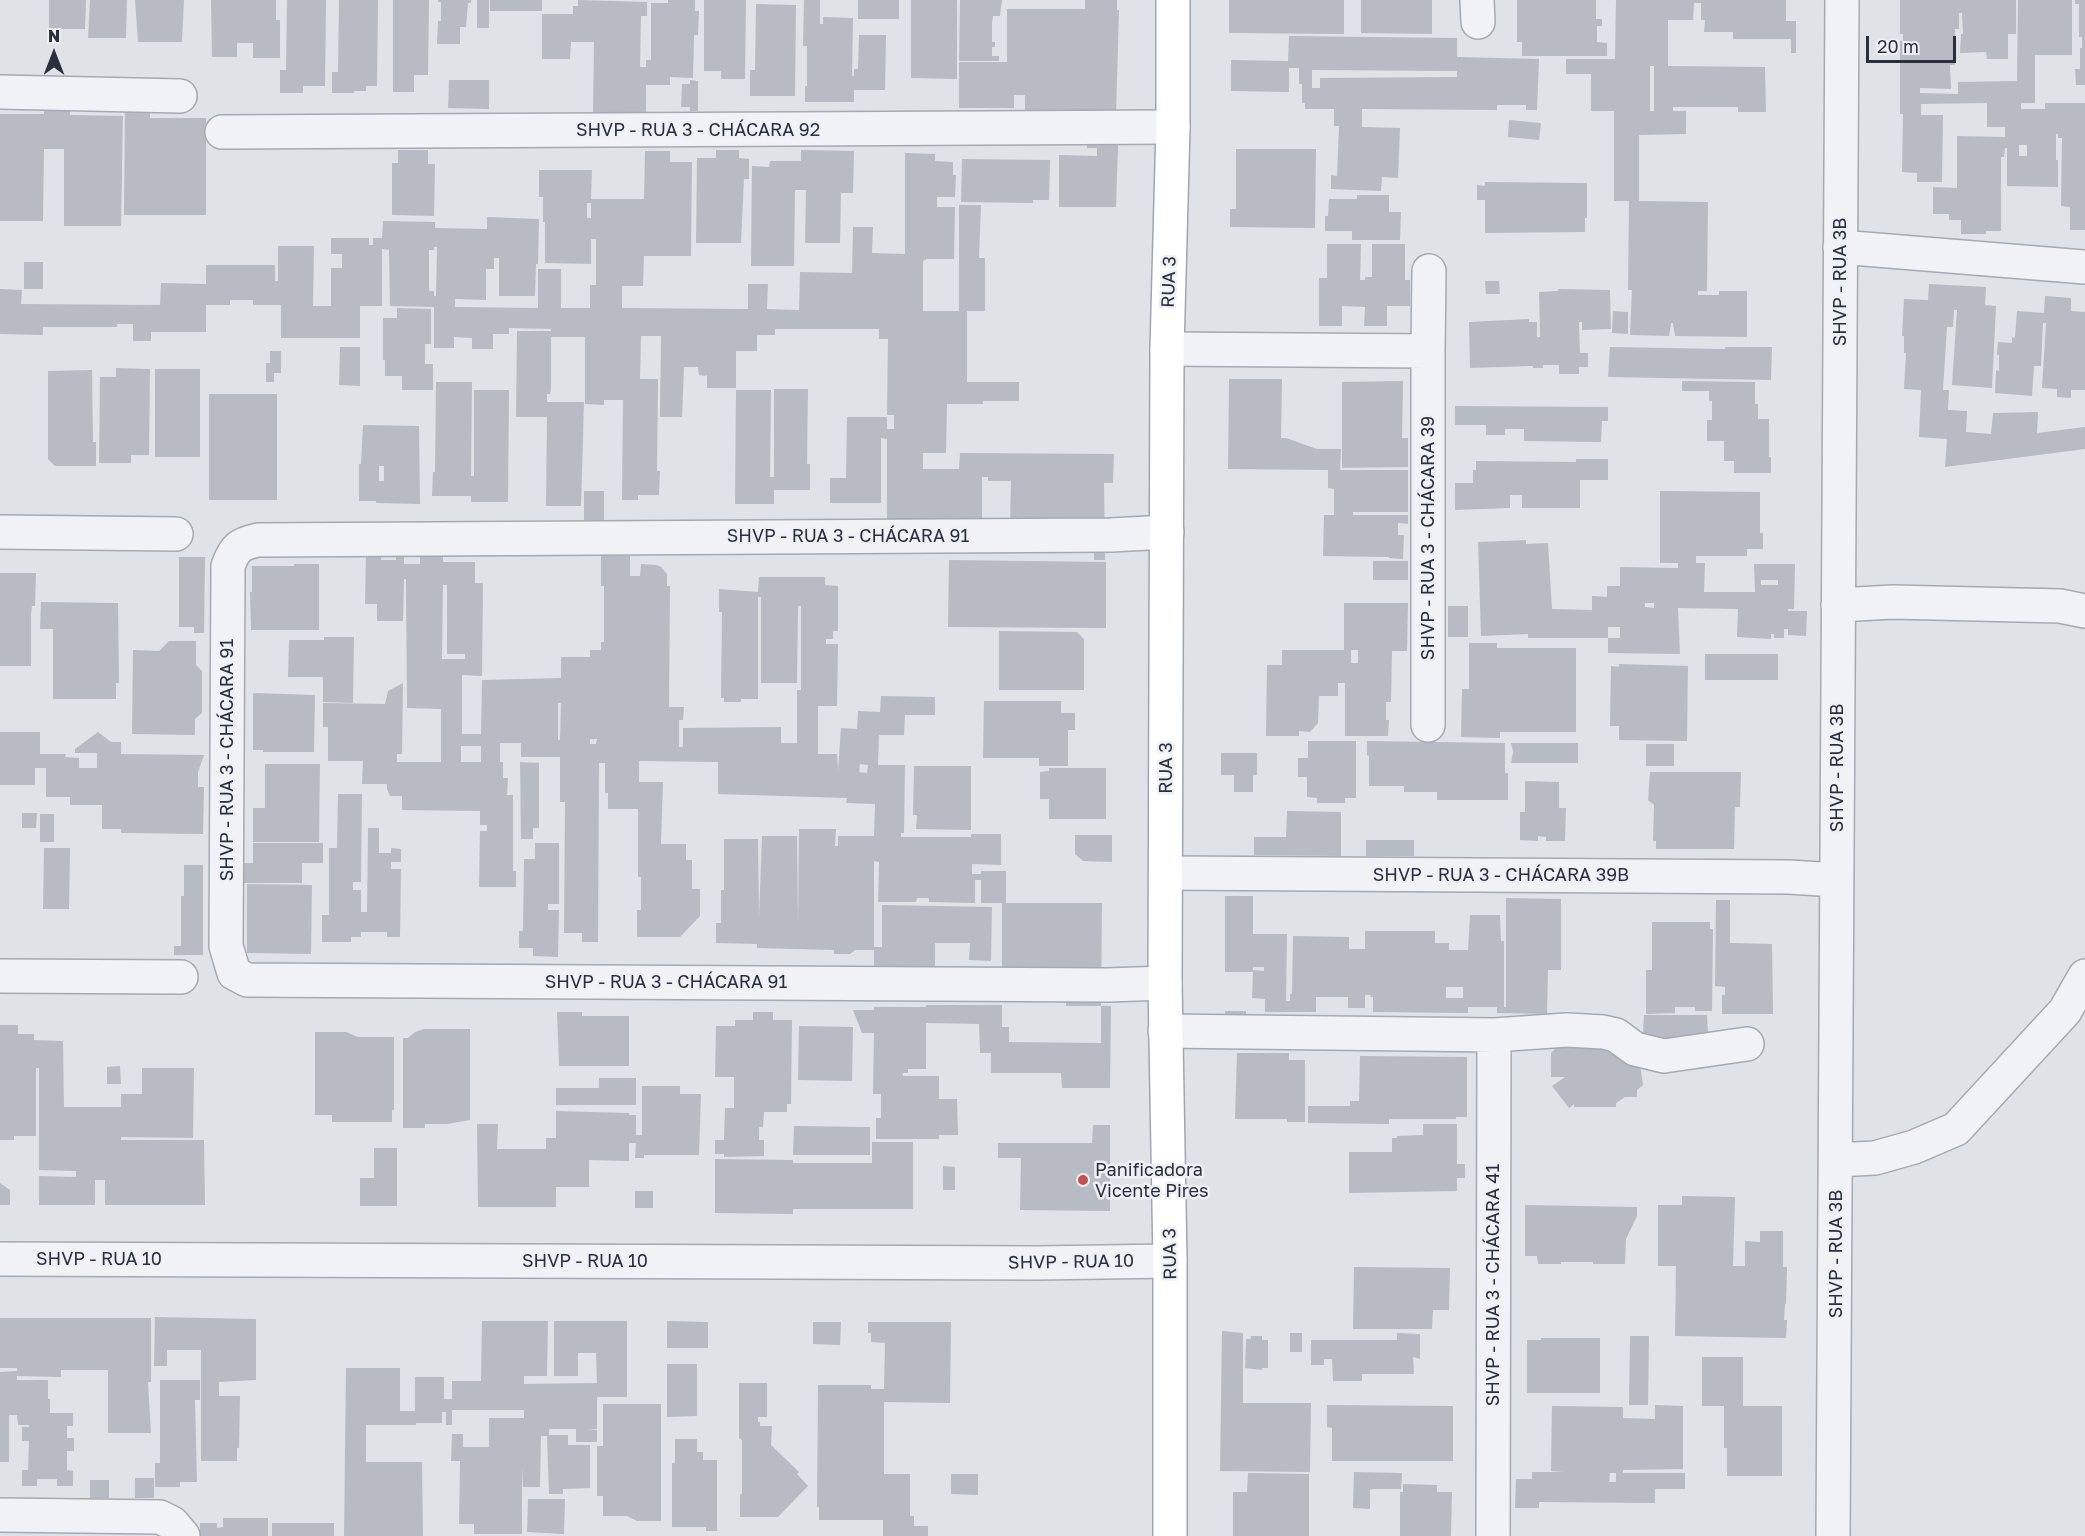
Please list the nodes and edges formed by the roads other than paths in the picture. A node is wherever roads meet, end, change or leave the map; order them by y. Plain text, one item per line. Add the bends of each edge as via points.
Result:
1 (1173, 0) edge
2 (1842, 0) edge
3 (0, 92) edge
4 (180, 96) dead end
5 (1173, 127) junction
6 (222, 132) dead end
7 (1840, 247) junction
8 (2085, 267) edge
9 (1429, 271) dead end
10 (1167, 349) junction
11 (1428, 351) junction
12 (0, 532) edge
13 (1167, 532) junction
14 (176, 534) dead end
15 (1838, 605) junction
16 (2085, 611) edge
17 (1428, 725) dead end
18 (1166, 873) junction
19 (1836, 880) junction
20 (0, 976) edge
21 (2085, 976) edge
22 (182, 977) dead end
23 (1165, 983) junction
24 (1165, 1031) junction
25 (1494, 1035) junction
26 (1747, 1044) dead end
27 (1836, 1160) junction
28 (0, 1259) edge
29 (1170, 1261) junction
30 (0, 1515) edge
31 (183, 1536) edge
32 (1170, 1536) edge
33 (1493, 1536) edge
34 (1833, 1536) edge

1 - 5 main road, RUA 3
2 - 7 street, SHVP - RUA 3B
3 - 4 street
5 - 6 street, SHVP - RUA 3 - CHÁCARA 92
5 - 10 main road, RUA 3
7 - 8 street
7 - 15 street, SHVP - RUA 3B
9 - 11 street, SHVP - RUA 3 - CHÁCARA 39
10 - 11 street
10 - 13 main road, RUA 3
11 - 17 street, SHVP - RUA 3 - CHÁCARA 39
12 - 14 street
13 - 18 main road, RUA 3
13 - 23 street, SHVP - RUA 3 - CHÁCARA 91 via 243,543 228,566 226,946 234,973 247,980
15 - 16 street via 2060,606
15 - 19 street, SHVP - RUA 3B
18 - 19 street, SHVP - RUA 3 - CHÁCARA 39B
18 - 23 main road, RUA 3
19 - 27 street, SHVP - RUA 3B
20 - 22 street
21 - 27 street via 2065,1011 1956,1129 1875,1158
23 - 24 main road, RUA 3
24 - 25 street
24 - 29 main road, RUA 3
25 - 26 street via 1603,1032 1616,1035 1635,1049 1664,1056
25 - 33 street, SHVP - RUA 3 - CHÁCARA 41
27 - 34 street, SHVP - RUA 3B
28 - 29 street, SHVP - RUA 10
29 - 32 main road, RUA 3
30 - 31 street via 160,1517 172,1523

